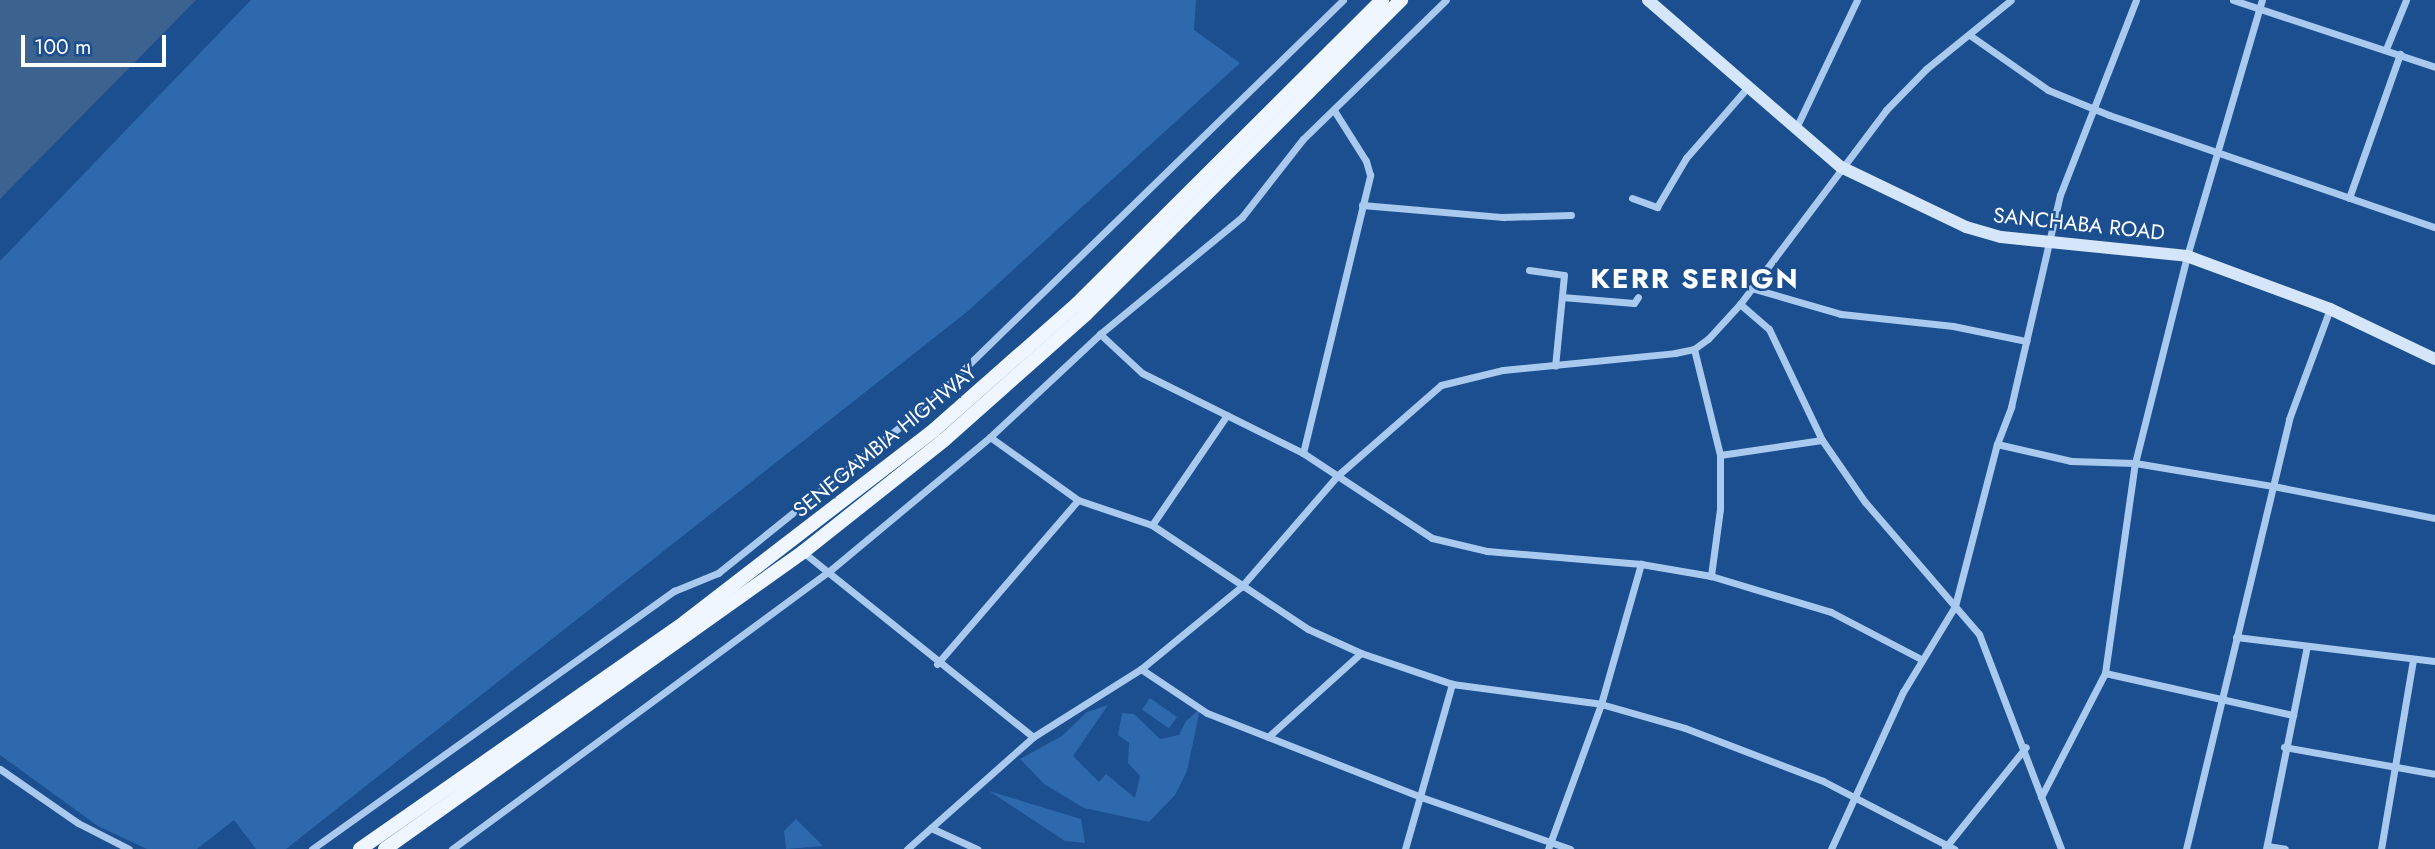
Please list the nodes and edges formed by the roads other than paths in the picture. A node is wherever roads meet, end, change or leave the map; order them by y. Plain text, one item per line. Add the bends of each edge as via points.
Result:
1 (1343, 0) edge
2 (1382, 0) edge
3 (1401, 0) edge
4 (1446, 0) edge
5 (1648, 0) edge
6 (1857, 0) edge
7 (2011, 0) edge
8 (2136, 0) edge
9 (2233, 0) edge
10 (2406, 0) edge
11 (2261, 4) edge
12 (1971, 36) junction
13 (2386, 49) junction
14 (2400, 54) junction
15 (2435, 68) edge
16 (1748, 87) junction
17 (2091, 108) junction
18 (1335, 112) junction
19 (1796, 129) junction
20 (2217, 155) junction
21 (1841, 167) junction
22 (1632, 198) dead end
23 (2349, 198) junction
24 (1363, 205) junction
25 (1571, 215) dead end
26 (2435, 228) edge
27 (2050, 243) junction
28 (2187, 256) junction
29 (1529, 270) dead end
30 (1751, 288) junction
31 (1562, 297) junction
32 (1638, 297) dead end
33 (1740, 304) junction
34 (2330, 309) junction
35 (1100, 334) junction
36 (2026, 341) junction
37 (1694, 349) junction
38 (2435, 359) edge
39 (1555, 366) junction
40 (1227, 415) junction
41 (990, 437) junction
42 (1822, 440) junction
43 (1997, 444) junction
44 (1303, 453) junction
45 (1720, 455) junction
46 (2135, 463) junction
47 (1337, 476) junction
48 (2273, 486) junction
49 (1078, 500) junction
50 (2435, 518) edge
51 (1152, 525) junction
52 (803, 552) junction
53 (1641, 564) junction
54 (827, 573) junction
55 (1711, 576) junction
56 (1241, 587) junction
57 (1955, 606) junction
58 (2236, 637) junction
59 (2307, 646) junction
60 (1361, 653) junction
61 (1921, 659) junction
62 (2413, 660) junction
63 (2435, 660) edge
64 (937, 664) junction
65 (1141, 669) junction
66 (2105, 673) junction
67 (1452, 684) junction
68 (2222, 699) junction
69 (1601, 704) junction
70 (2293, 715) junction
71 (1033, 737) junction
72 (1268, 737) junction
73 (2026, 747) junction
74 (2284, 747) junction
75 (0, 769) edge
76 (2393, 770) junction
77 (2435, 774) edge
78 (1853, 795) junction
79 (1421, 797) junction
80 (2040, 797) junction
81 (931, 828) junction
82 (1549, 846) edge
83 (2266, 847) edge
84 (1949, 848) edge
85 (129, 849) edge
86 (312, 849) edge
87 (360, 849) edge
88 (385, 849) edge
89 (452, 849) edge
90 (907, 849) edge
91 (977, 849) edge
92 (1405, 849) edge
93 (1570, 849) edge
94 (1831, 849) edge
95 (2061, 849) edge
96 (2186, 849) edge
97 (2285, 849) edge
98 (2381, 849) edge

1 - 86 street via 926,406 718,573 674,590
2 - 87 main road, SENEGAMBIA HIGHWAY via 1077,304 923,439 685,622
3 - 52 main road, SENEGAMBIA HIGHWAY via 1086,314 943,441
4 - 18 street
5 - 16 street, SANCHABA ROAD
6 - 19 street
7 - 12 street
8 - 17 street
9 - 11 street
10 - 13 street
11 - 13 street
11 - 20 street
12 - 17 street via 2048,90
12 - 21 street via 1926,69 1885,110
13 - 14 street
14 - 15 street
14 - 23 street
16 - 19 street, SANCHABA ROAD
16 - 22 street via 1686,158 1657,207
17 - 20 street
17 - 27 street via 2060,195
18 - 24 street via 1366,161 1370,175
18 - 35 street via 1303,139 1242,217
19 - 21 street, SANCHABA ROAD
20 - 23 street
20 - 28 street
21 - 27 street, SANCHABA ROAD via 1966,227
21 - 30 street
23 - 26 street
24 - 25 street via 1503,216
24 - 44 street
27 - 28 street, SANCHABA ROAD
27 - 36 street
28 - 34 street, SANCHABA ROAD
28 - 46 street
29 - 31 street via 1564,275
30 - 33 street
30 - 36 street via 1841,314 1953,326
31 - 32 street via 1634,303
31 - 39 street
33 - 37 street
33 - 42 street via 1769,329
34 - 38 street, SANCHABA ROAD
34 - 48 street via 2290,419
35 - 40 street via 1142,373
35 - 41 street
36 - 43 street
37 - 39 street
37 - 45 street
39 - 47 street via 1503,370 1441,385
40 - 44 street
40 - 51 street
41 - 49 street
41 - 54 street
42 - 45 street
42 - 57 street via 1866,502
43 - 46 street via 2071,461
43 - 57 street
44 - 47 street
45 - 55 street via 1720,509
46 - 48 street
46 - 66 street
47 - 53 street via 1432,538 1487,551
47 - 56 street
48 - 50 street
48 - 58 street
49 - 51 street
49 - 64 street
51 - 56 street
52 - 54 street
52 - 88 main road, SENEGAMBIA HIGHWAY
53 - 55 street
53 - 69 street
54 - 64 street
54 - 89 street
55 - 61 street via 1831,612
56 - 60 street via 1308,629
56 - 65 street
57 - 61 street
57 - 73 street via 1979,634 2006,711
58 - 59 street
58 - 68 street
59 - 62 street
59 - 70 street
60 - 67 street
60 - 72 street
61 - 78 street
62 - 63 street
62 - 76 street
64 - 71 street
65 - 71 street
65 - 72 street via 1207,713
66 - 68 street
66 - 80 street
67 - 69 street
67 - 79 street
68 - 70 street
68 - 96 street
69 - 78 street via 1685,728
69 - 82 street
70 - 74 street
71 - 81 street
72 - 79 street
73 - 80 street
73 - 84 street
74 - 76 street
74 - 83 street
75 - 85 street via 78,823
76 - 77 street
76 - 98 street
78 - 84 street
78 - 94 street
79 - 82 street
79 - 92 street
80 - 95 street
81 - 90 street
81 - 91 street
82 - 93 street
83 - 97 street

